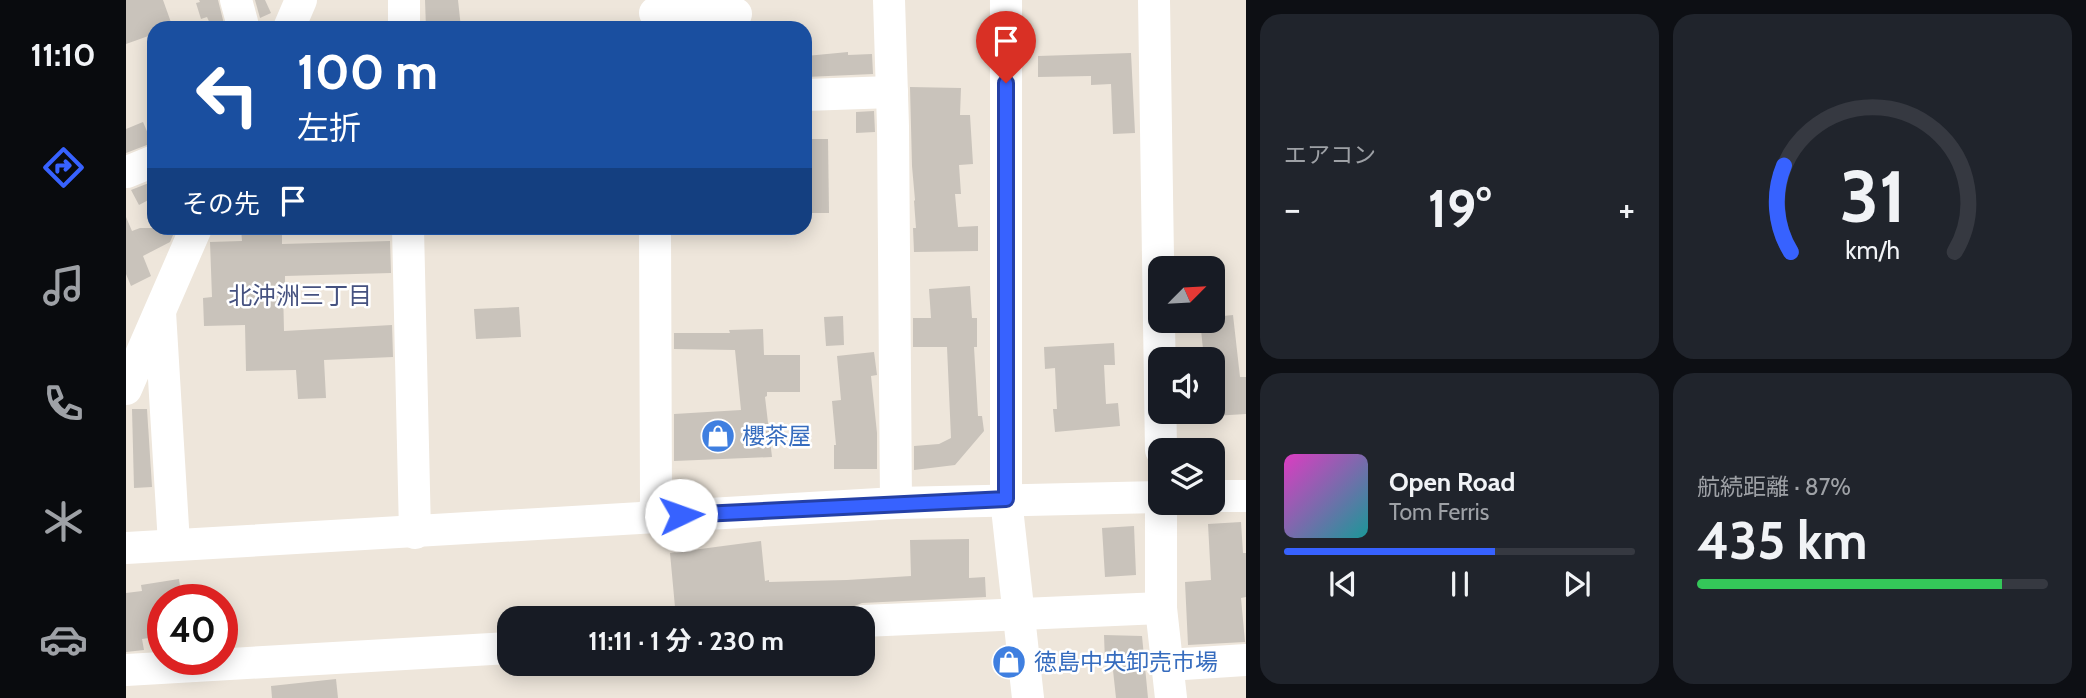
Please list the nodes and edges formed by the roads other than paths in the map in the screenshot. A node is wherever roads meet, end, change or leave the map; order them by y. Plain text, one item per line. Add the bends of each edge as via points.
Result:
1 (301, 0) edge
2 (404, 0) edge
3 (889, 0) edge
4 (1006, 0) edge
5 (1154, 0) edge
6 (655, 14) edge
7 (736, 15) dead end
8 (292, 21) edge
9 (404, 21) edge
10 (892, 92) junction
11 (812, 95) edge
12 (147, 164) edge
13 (127, 172) edge
14 (193, 235) edge
15 (408, 235) edge
16 (655, 235) edge
17 (160, 312) junction
18 (1159, 347) edge
19 (130, 363) edge
20 (1161, 438) edge
21 (1148, 496) edge
22 (1225, 496) edge
23 (1246, 496) edge
24 (1006, 499) junction
25 (896, 503) junction
26 (1161, 515) edge
27 (654, 516) junction
28 (415, 533) junction
29 (174, 544) junction
30 (126, 548) edge
31 (1161, 608) junction
32 (1018, 615) junction
33 (875, 621) edge
34 (497, 649) edge
35 (1246, 660) edge
36 (1168, 665) junction
37 (126, 670) edge
38 (1028, 698) edge
39 (1171, 698) edge

1 - 8 street
2 - 9 street
3 - 10 street
4 - 24 street
5 - 18 street
5 - 20 street
6 - 7 street
10 - 11 street
10 - 25 street
12 - 13 street
14 - 17 street
15 - 28 street
16 - 27 street
17 - 19 street
17 - 29 street
21 - 24 street
22 - 23 street
24 - 25 street
24 - 32 street
25 - 27 street
26 - 31 street
27 - 28 street
28 - 29 street
29 - 30 street
31 - 32 street
31 - 36 street
32 - 33 street
32 - 38 street
34 - 37 street
35 - 36 street
36 - 39 street

